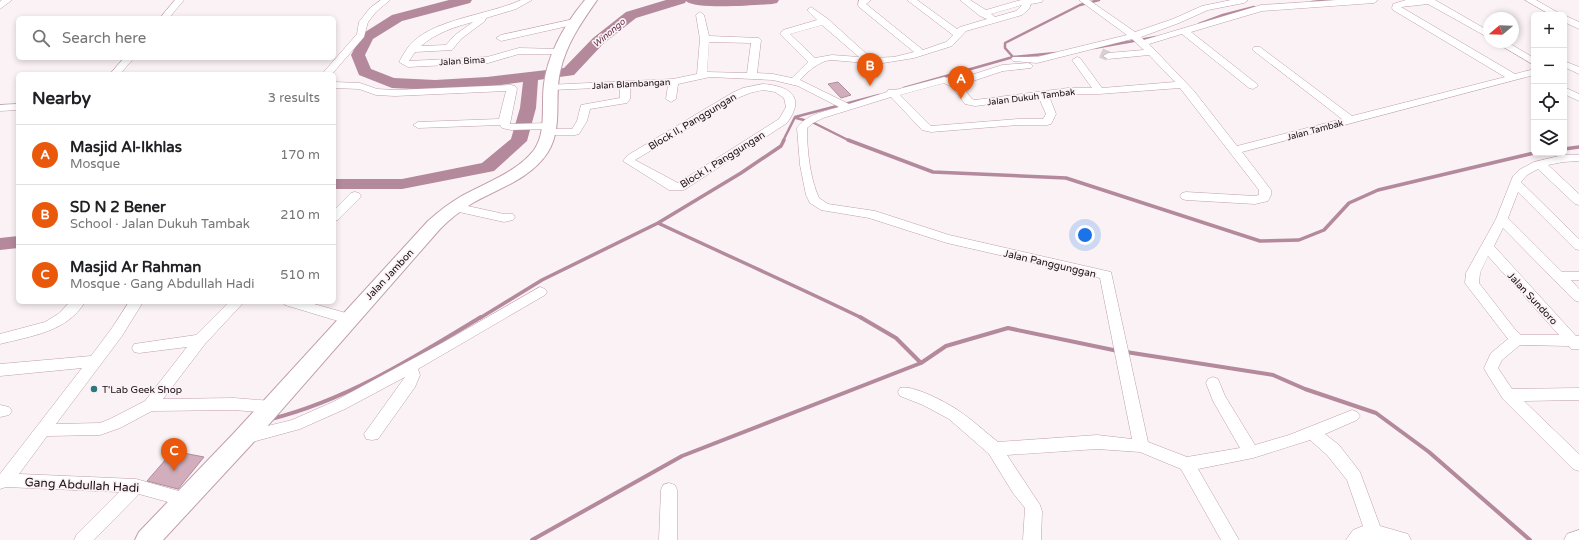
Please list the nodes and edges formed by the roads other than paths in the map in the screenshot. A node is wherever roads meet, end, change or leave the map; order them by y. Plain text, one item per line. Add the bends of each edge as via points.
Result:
1 (8, 0) edge
2 (180, 0) edge
3 (386, 0) edge
4 (528, 0) edge
5 (591, 0) edge
6 (867, 0) edge
7 (911, 0) edge
8 (964, 0) edge
9 (1039, 0) edge
10 (1083, 0) edge
11 (1244, 0) edge
12 (1374, 0) edge
13 (1529, 0) edge
14 (1354, 1) edge
15 (1024, 2) edge
16 (0, 6) edge
17 (811, 10) dead end
18 (1552, 12) edge
19 (983, 14) junction
20 (700, 15) dead end
21 (166, 16) edge
22 (484, 17) junction
23 (994, 20) junction
24 (1567, 20) edge
25 (825, 21) junction
26 (574, 22) junction
27 (1579, 26) edge
28 (1184, 31) junction
29 (1483, 32) edge
30 (958, 34) junction
31 (502, 38) dead end
32 (705, 40) junction
33 (1138, 40) junction
34 (855, 48) junction
35 (1510, 48) edge
36 (413, 49) junction
37 (1257, 49) dead end
38 (1151, 52) junction
39 (921, 53) junction
40 (558, 55) junction
41 (829, 57) junction
42 (1016, 59) dead end
43 (127, 60) edge
44 (1077, 60) junction
45 (1531, 60) edge
46 (1579, 60) edge
47 (869, 61) junction
48 (813, 62) junction
49 (1567, 63) edge
50 (1567, 65) edge
51 (1579, 71) edge
52 (117, 72) edge
53 (329, 72) edge
54 (1531, 73) edge
55 (702, 74) junction
56 (752, 76) junction
57 (773, 77) junction
58 (1513, 77) junction
59 (791, 81) junction
60 (673, 82) junction
61 (625, 84) junction
62 (954, 84) junction
63 (336, 85) edge
64 (1182, 85) junction
65 (551, 86) junction
66 (1253, 86) dead end
67 (766, 87) junction
68 (781, 90) junction
69 (1099, 91) junction
70 (892, 92) junction
71 (1567, 92) edge
72 (1043, 94) junction
73 (1579, 98) edge
74 (672, 99) dead end
75 (843, 105) junction
76 (16, 107) edge
77 (0, 108) edge
78 (1350, 120) junction
79 (508, 124) junction
80 (418, 125) dead end
81 (543, 128) junction
82 (1235, 150) junction
83 (629, 159) joint
84 (1576, 160) edge
85 (1540, 164) junction
86 (1515, 183) junction
87 (355, 196) dead end
88 (1186, 196) dead end
89 (1579, 201) edge
90 (454, 207) junction
91 (336, 215) edge
92 (509, 217) dead end
93 (1502, 219) junction
94 (1579, 246) edge
95 (1487, 248) junction
96 (1559, 276) junction
97 (1579, 276) edge
98 (540, 292) dead end
99 (1579, 297) edge
100 (76, 304) edge
101 (135, 304) edge
102 (235, 304) edge
103 (297, 304) edge
104 (348, 319) junction
105 (0, 339) edge
106 (200, 340) junction
107 (1518, 340) junction
108 (1577, 343) edge
109 (139, 348) dead end
110 (95, 360) junction
111 (410, 367) junction
112 (0, 370) edge
113 (1213, 383) dead end
114 (905, 392) dead end
115 (1579, 394) edge
116 (1508, 395) junction
117 (150, 405) junction
118 (271, 407) junction
119 (1352, 416) dead end
120 (42, 430) junction
121 (1312, 432) junction
122 (372, 434) dead end
123 (243, 439) junction
124 (1141, 446) junction
125 (995, 449) junction
126 (1250, 452) junction
127 (1576, 458) edge
128 (1187, 464) junction
129 (3, 481) edge
130 (136, 486) junction
131 (669, 490) dead end
132 (186, 500) junction
133 (1373, 532) junction
134 (1579, 538) edge
135 (83, 540) edge
136 (147, 540) edge
137 (668, 540) edge
138 (1032, 540) edge
139 (1230, 540) edge
140 (1355, 540) edge
141 (1402, 540) edge
142 (1574, 540) edge

1 - 16 street
2 - 21 street
3 - 53 street via 373,10 364,22 361,35
4 - 22 street via 514,8
5 - 26 main road, Jalan Jambon
6 - 39 street via 862,2 862,5
7 - 30 street
8 - 19 street
9 - 15 street
10 - 33 street
11 - 33 street via 1205,8
12 - 14 street
13 - 18 street
14 - 28 street via 1265,8
15 - 19 street
15 - 23 street via 1019,13
17 - 25 street
19 - 23 street
20 - 32 street
22 - 36 street via 430,33
22 - 36 street via 458,37 449,48
23 - 30 street via 963,28
24 - 27 street
25 - 34 street
25 - 48 street via 785,34
26 - 31 street
26 - 40 main road, Jalan Jambon
28 - 33 street
28 - 66 street
29 - 58 street via 1430,2 1396,6 1404,14
30 - 39 street via 950,44
32 - 55 street
32 - 56 street via 756,40
33 - 38 street
33 - 42 street via 1036,60
34 - 41 street
34 - 47 street
35 - 45 street
36 - 40 street, Jalan Bima via 405,63 488,60 519,50
37 - 78 street
38 - 44 street via 1104,54
38 - 64 street
39 - 47 street via 891,60
40 - 65 main road, Jalan Jambon
41 - 47 street
41 - 48 street
43 - 52 street
44 - 62 street via 1005,68
44 - 69 street
46 - 49 street
48 - 59 street
50 - 51 street
54 - 58 street, Jalan Tambak
55 - 56 street, Jalan Blambangan
55 - 60 street, Jalan Blambangan
56 - 57 street, Jalan Blambangan
57 - 59 street, Jalan Blambangan
57 - 67 street
58 - 78 street, Jalan Tambak
59 - 68 street
59 - 75 street, Jalan Blambangan
60 - 61 street, Jalan Blambangan
60 - 74 street
61 - 65 street, Jalan Blambangan
61 - 81 street via 623,102 585,107 582,121 575,132
62 - 70 street via 950,80 944,80
62 - 72 street, Jalan Dukuh Tambak via 967,101 972,103
63 - 79 street via 360,86 376,92 395,93 511,88
64 - 69 street, Jalan Dukuh Tambak
64 - 82 street
65 - 81 main road, Jalan Jambon
67 - 68 street, Block II, Panggungan
67 - 83 street, Block II, Panggungan via 736,94
68 - 83 street, Block I, Panggungan via 792,102 790,112 783,121 680,186 673,187
69 - 72 street, Jalan Dukuh Tambak
70 - 72 street via 926,128 931,129 1046,122 1051,114
70 - 75 street
71 - 73 street
75 - 124 street, Jalan Panggunggan via 811,120 802,128 804,160 813,197 819,204 832,209 871,214 947,239 1106,276
76 - 77 street
78 - 82 street, Jalan Tambak
79 - 80 street
79 - 81 street
81 - 90 main road, Jalan Jambon via 546,140 540,151 525,167
82 - 88 street via 1265,190 1264,198 1255,200
84 - 85 street via 1547,161
85 - 86 street via 1521,173
85 - 89 street
86 - 93 street
86 - 94 street
87 - 91 street
90 - 92 street
90 - 104 main road, Jalan Jambon
93 - 95 street
93 - 96 street
95 - 107 street via 1473,272 1472,283
95 - 108 street, Jalan Sundoro
96 - 97 street
96 - 99 street
98 - 111 street
100 - 105 street via 63,318 49,326
101 - 110 street
102 - 106 street
103 - 104 street
104 - 118 main road, Jalan Jambon
106 - 109 street
106 - 117 street
107 - 108 street
107 - 116 street via 1496,357 1491,366
110 - 112 street
110 - 120 street
111 - 122 street via 413,375 410,383
111 - 123 street via 340,405 295,425
113 - 126 street
114 - 125 street via 954,415
115 - 116 street
116 - 127 street
117 - 118 street via 234,404
117 - 120 street via 100,429
118 - 123 main road, Jalan Jambon
119 - 121 street
120 - 129 street
121 - 126 street
121 - 133 street via 1333,450 1354,477
123 - 132 main road, Jalan Jambon
124 - 125 street via 1091,442
124 - 128 street
125 - 138 street via 1032,505
126 - 128 street
128 - 139 street
129 - 130 street, Gang Abdullah Hadi
130 - 132 street, Gang Abdullah Hadi
130 - 135 street
131 - 137 street
132 - 136 main road, Jalan Jambon
133 - 140 street
133 - 141 street
134 - 142 street

